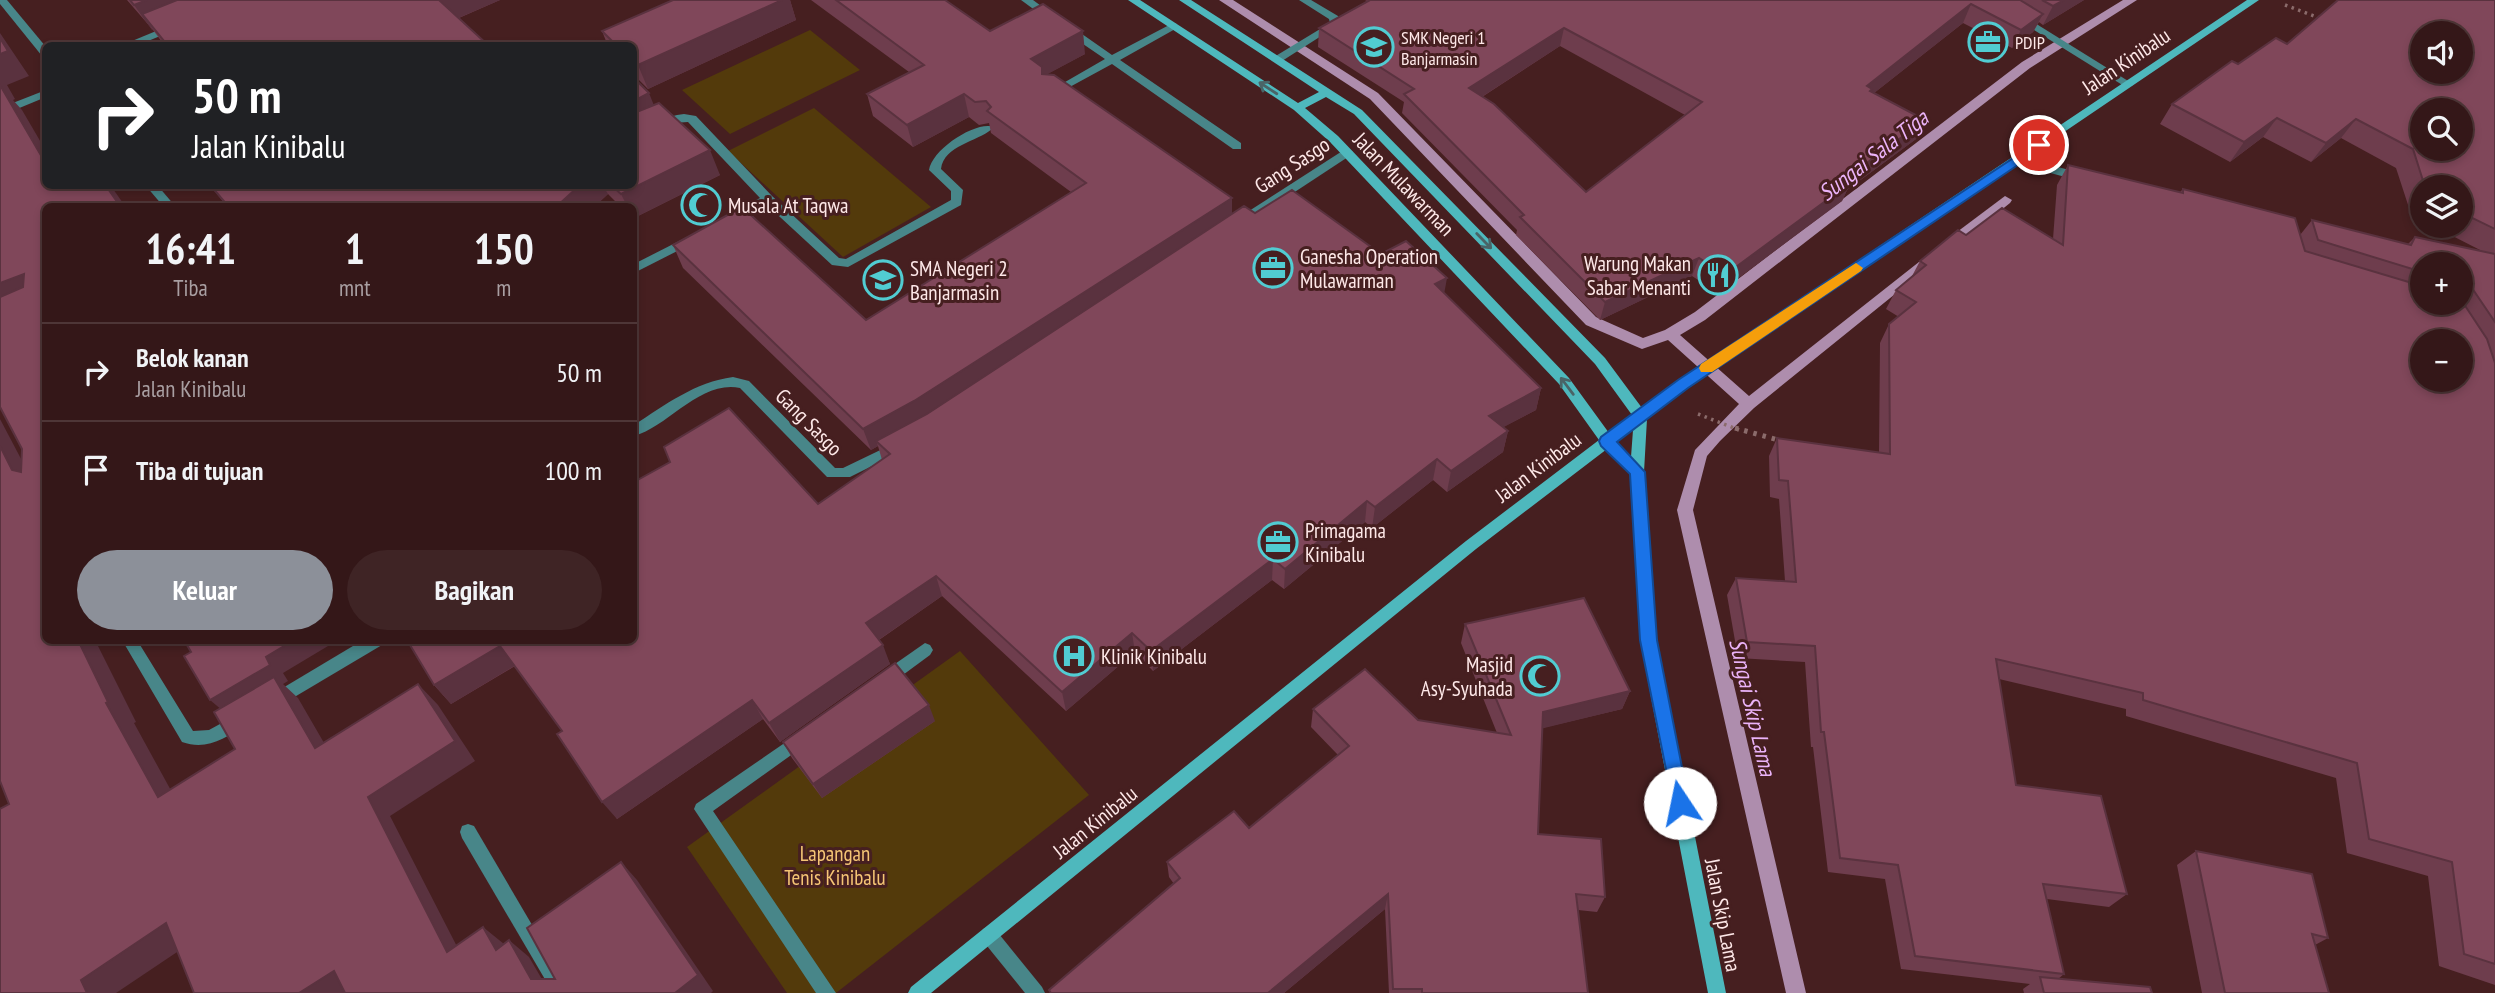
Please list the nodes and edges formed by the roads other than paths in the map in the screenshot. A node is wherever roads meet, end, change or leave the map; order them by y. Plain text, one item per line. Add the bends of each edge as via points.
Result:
1 (2, 0) edge
2 (1026, 0) edge
3 (1133, 0) edge
4 (1184, 0) edge
5 (1304, 0) edge
6 (1991, 0) edge
7 (2254, 0) edge
8 (190, 20) edge
9 (1173, 26) junction
10 (135, 42) edge
11 (42, 49) edge
12 (1278, 59) junction
13 (1113, 60) junction
14 (2127, 84) junction
15 (1328, 91) junction
16 (1051, 93) edge
17 (42, 95) edge
18 (1298, 108) junction
19 (0, 112) edge
20 (986, 130) edge
21 (637, 137) edge
22 (1237, 146) dead end
23 (1347, 152) junction
24 (2017, 160) junction
25 (2098, 182) edge
26 (155, 189) edge
27 (768, 199) junction
28 (166, 203) edge
29 (719, 225) edge
30 (1230, 229) edge
31 (707, 231) edge
32 (637, 268) edge
33 (1640, 416) junction
34 (637, 429) edge
35 (910, 440) edge
36 (1606, 441) junction
37 (1637, 472) junction
38 (131, 644) edge
39 (370, 644) edge
40 (925, 650) dead end
41 (870, 690) edge
42 (814, 729) edge
43 (468, 832) dead end
44 (989, 935) junction
45 (563, 993) edge
46 (827, 993) edge
47 (917, 993) edge
48 (1036, 993) edge
49 (1717, 993) edge

1 - 11 street
2 - 13 street
3 - 9 street, Jalan Mulawarman
4 - 12 street, Jalan Mulawarman
5 - 12 street via 1335,22
6 - 14 street
7 - 14 street, Jalan Kinibalu
8 - 10 street
9 - 13 street
18 -> 9 street, Jalan Mulawarman
12 - 15 street, Jalan Mulawarman
13 - 16 street
13 - 22 street
14 - 24 street, Jalan Kinibalu
15 - 18 street
15 -> 33 street, Jalan Mulawarman via 1358,112 1600,361
17 - 19 street
18 - 23 street, Jalan Mulawarman
20 - 27 street via 939,155 934,163 935,170 957,190 957,202 848,262 836,262
21 - 27 street via 679,117 692,119
23 - 30 street, Gang Sasgo
36 -> 23 street, Jalan Mulawarman via 1564,380
24 - 25 street
24 - 33 street, Jalan Kinibalu
26 - 28 street
27 - 29 street
31 - 32 street
33 - 36 street, Jalan Kinibalu
33 - 37 street, Jalan Skip Lama
34 - 35 street, Gang Sasgo via 727,380 744,384 832,473 845,473
36 - 37 street
36 - 44 street, Jalan Kinibalu
37 - 49 street, Jalan Skip Lama via 1648,640
38 - 39 street via 194,740 257,711
40 - 41 street
42 - 46 street via 702,809
43 - 45 street
44 - 47 street, Jalan Kinibalu
44 - 48 street

